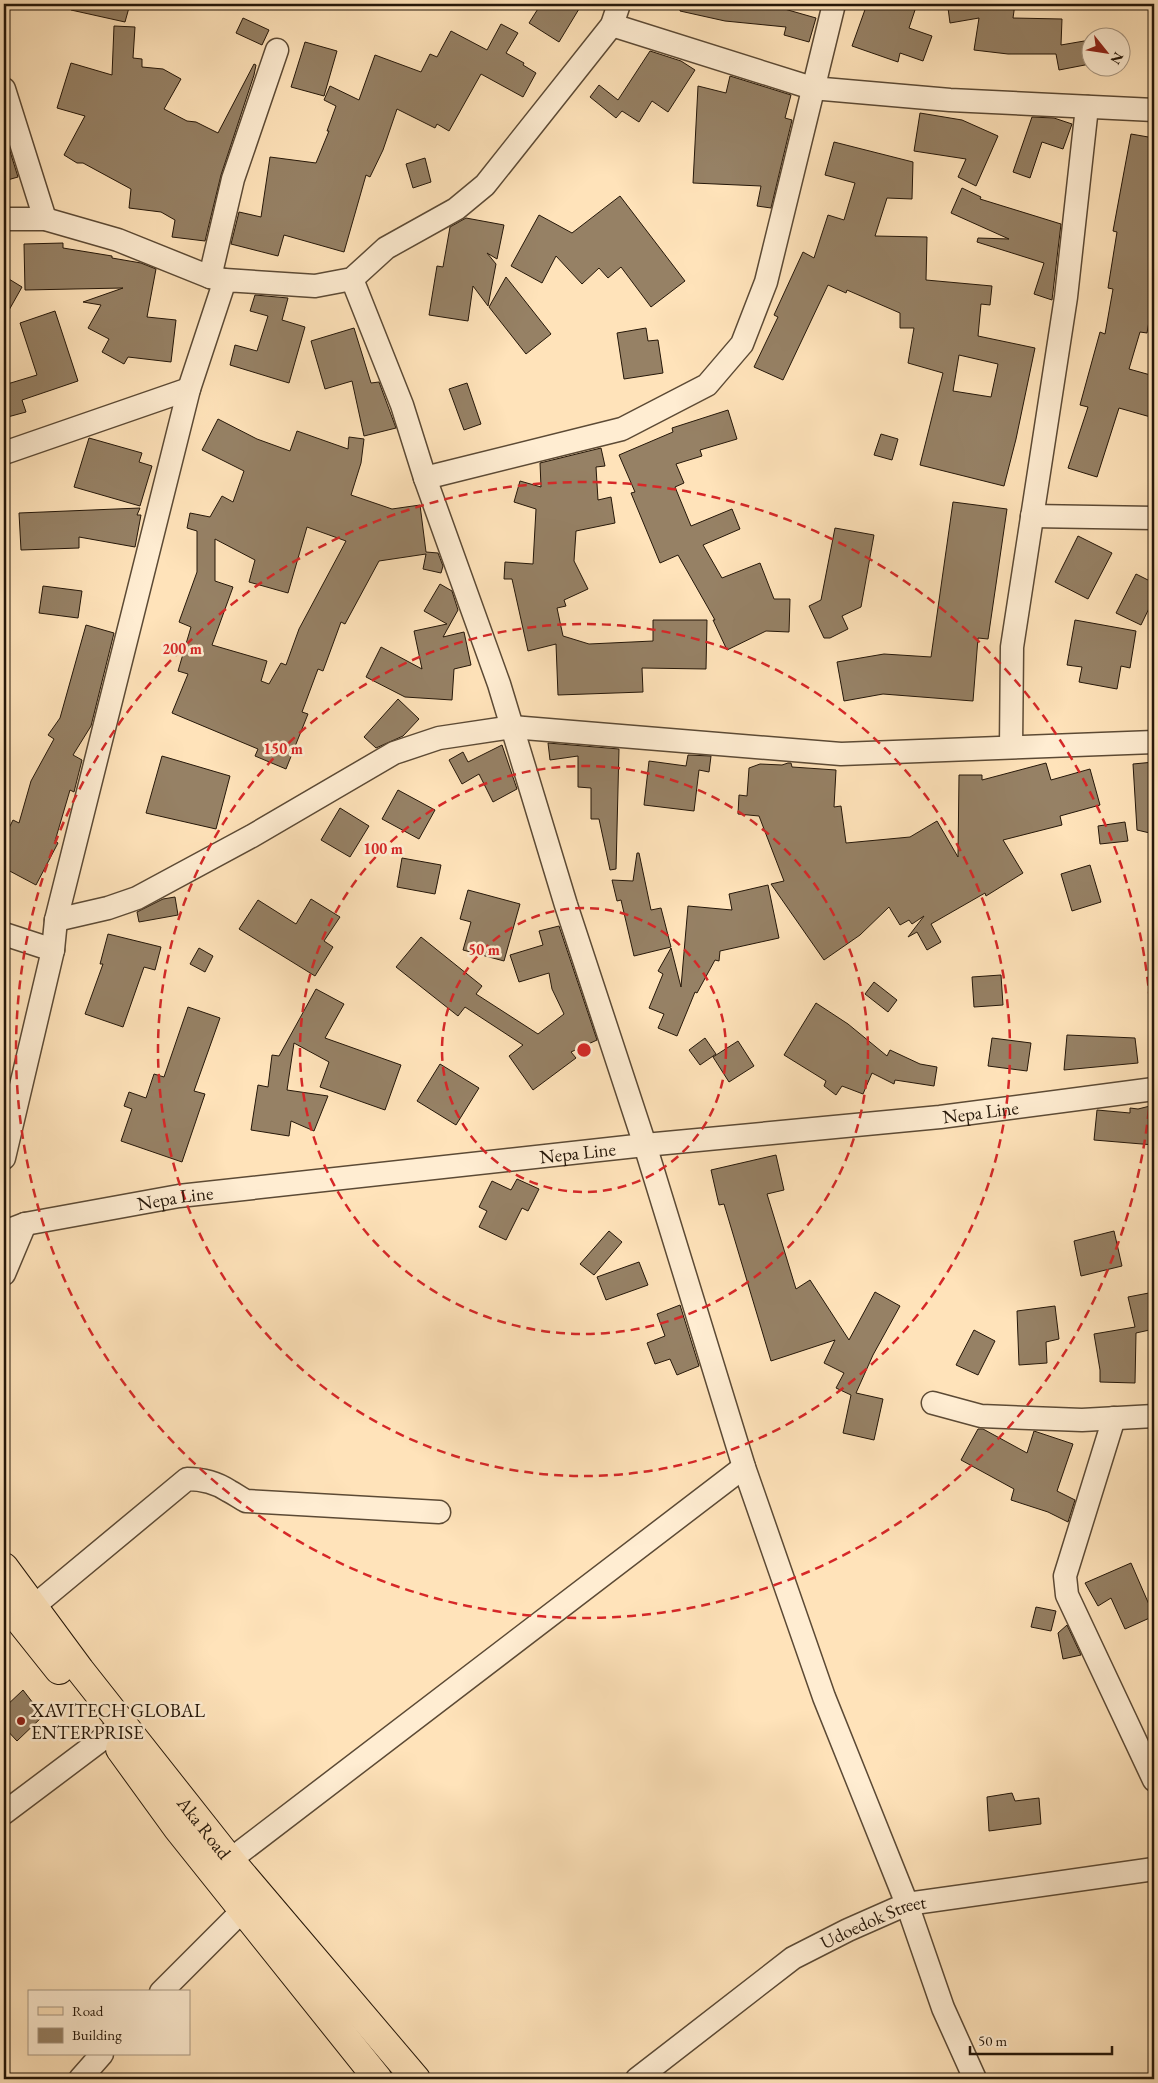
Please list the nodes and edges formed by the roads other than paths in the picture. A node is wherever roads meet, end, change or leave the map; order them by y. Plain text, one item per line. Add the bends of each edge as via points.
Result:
1 (619, 4) edge
2 (834, 4) edge
3 (612, 25) junction
4 (277, 50) dead end
5 (812, 88) junction
6 (4, 89) edge
7 (1087, 107) junction
8 (1154, 110) edge
9 (4, 219) edge
10 (45, 219) junction
11 (218, 278) junction
12 (352, 279) junction
13 (189, 389) junction
14 (4, 453) edge
15 (425, 478) junction
16 (1032, 516) junction
17 (1154, 518) edge
18 (512, 727) junction
19 (1154, 742) edge
20 (1011, 747) junction
21 (56, 920) junction
22 (4, 934) edge
23 (53, 950) junction
24 (1154, 1089) edge
25 (644, 1145) junction
26 (4, 1158) edge
27 (25, 1224) junction
28 (4, 1232) edge
29 (4, 1274) edge
30 (934, 1403) dead end
31 (1154, 1416) edge
32 (1114, 1418) junction
33 (744, 1468) junction
34 (439, 1512) dead end
35 (4, 1567) edge
36 (4, 1601) edge
37 (34, 1606) junction
38 (109, 1734) junction
39 (1154, 1780) edge
40 (4, 1813) edge
41 (230, 1860) junction
42 (1154, 1869) edge
43 (907, 1904) junction
44 (242, 1911) junction
45 (163, 1990) edge
46 (100, 2056) edge
47 (80, 2079) edge
48 (378, 2079) edge
49 (416, 2079) edge
50 (637, 2079) edge
51 (975, 2079) edge

1 - 3 street
2 - 5 street
3 - 5 street
3 - 12 street via 485,185 456,209 386,248
4 - 11 street via 233,179
5 - 7 street
5 - 15 street via 766,282 742,344 707,385 622,429
6 - 10 street
7 - 8 street
7 - 16 street via 1066,297
9 - 10 street
10 - 11 street via 118,240
11 - 12 street via 315,286
11 - 13 street
12 - 15 street via 402,405
13 - 14 street
13 - 21 street
15 - 18 street
16 - 17 street
16 - 20 street via 1012,647
18 - 20 street via 841,754
18 - 21 street via 439,738 394,753 252,836 137,898
18 - 25 street
19 - 20 street
21 - 23 street
22 - 23 street
23 - 26 street
24 - 25 street, Nepa Line via 940,1117
25 - 27 street, Nepa Line via 179,1196
25 - 33 street
27 - 28 street, Nepa Line
27 - 29 street
30 - 32 street via 981,1416
31 - 32 street
32 - 39 street via 1065,1576 1066,1595
33 - 41 street
33 - 43 street via 824,1697
34 - 37 street via 246,1501 229,1490 200,1479 187,1479
35 - 37 main road, Aka Road
36 - 38 main road, Aka Road
37 - 41 main road, Aka Road via 80,1670
38 - 40 street
38 - 44 main road, Aka Road
41 - 49 main road, Aka Road
42 - 43 street, Udoedok Street
43 - 50 street, Udoedok Street via 793,1958
43 - 51 street via 943,2008
44 - 45 street
44 - 48 main road, Aka Road
46 - 47 street

